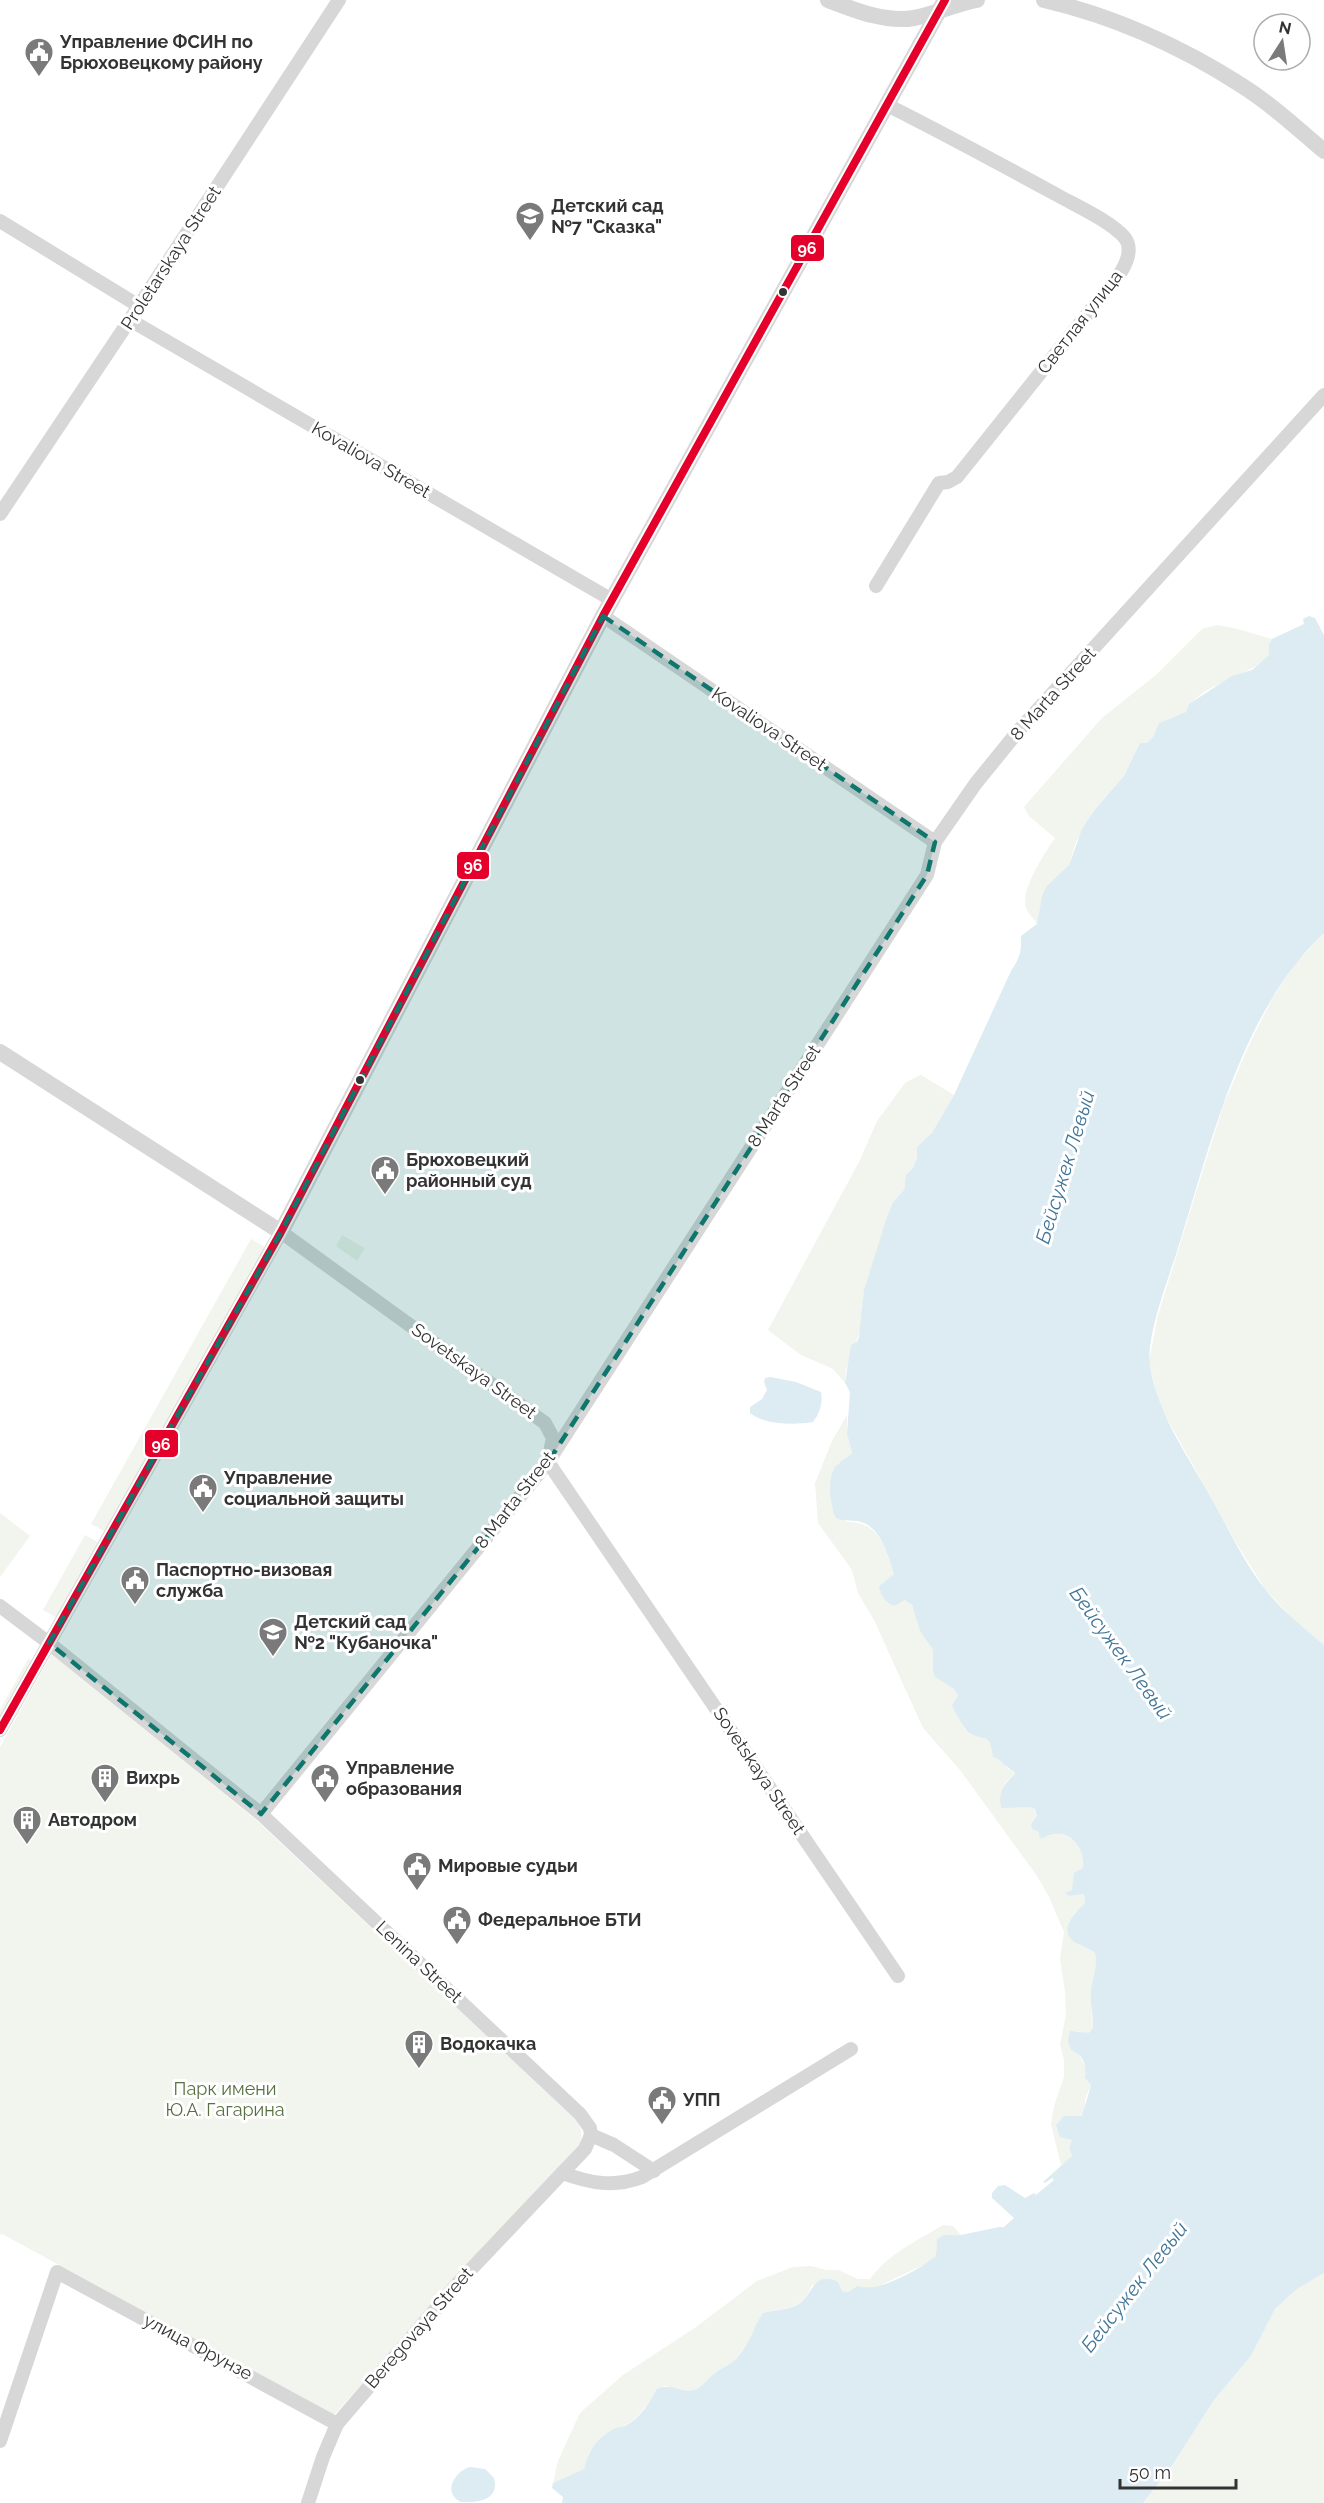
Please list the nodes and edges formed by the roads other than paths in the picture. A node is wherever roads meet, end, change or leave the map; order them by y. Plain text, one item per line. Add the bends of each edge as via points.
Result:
1 (339, 0) edge
2 (828, 0) edge
3 (977, 0) edge
4 (1051, 1) edge
5 (942, 5) edge
6 (887, 105) junction
7 (1324, 151) edge
8 (0, 221) edge
9 (139, 306) junction
10 (130, 320) junction
11 (1324, 395) edge
12 (0, 514) edge
13 (876, 585) dead end
14 (612, 600) junction
15 (603, 616) junction
16 (935, 842) junction
17 (0, 1052) edge
18 (281, 1232) junction
19 (548, 1462) junction
20 (0, 1606) edge
21 (49, 1643) junction
22 (0, 1730) edge
23 (261, 1814) junction
24 (898, 1976) dead end
25 (851, 2049) dead end
26 (591, 2135) junction
27 (654, 2171) junction
28 (562, 2173) junction
29 (338, 2424) junction
30 (0, 2441) edge
31 (308, 2503) edge

1 - 9 street, Proletarskaya Street
2 - 5 street via 892,19 912,18
3 - 5 street
4 - 7 street via 1154,39 1218,71 1268,104
5 - 6 street
6 - 13 street, Светлая улица via 1077,206 1112,227 1129,247 1128,260 1121,272 957,477 939,483
6 - 14 street
8 - 9 street
9 - 10 street, Proletarskaya Street
10 - 12 street, Proletarskaya Street
10 - 14 street, Kovaliova Street
11 - 16 street, 8 Marta Street via 1020,729
14 - 15 street
15 - 16 street, Kovaliova Street
15 - 18 street
16 - 19 street, 8 Marta Street via 927,875
17 - 18 street, Sovetskaya Street
18 - 19 street, Sovetskaya Street via 545,1423 553,1438
18 - 21 street
19 - 23 street, 8 Marta Street
19 - 24 street, Sovetskaya Street
20 - 21 street, Lenina Street
21 - 22 street
21 - 23 street, Lenina Street
23 - 26 street, Lenina Street via 580,2114
25 - 27 street
26 - 27 street
26 - 28 street, Beregovaya Street via 585,2149
27 - 28 street via 616,2184 584,2181
28 - 29 street, Beregovaya Street via 459,2282
29 - 30 street, улица Фрунзе via 57,2272
29 - 31 street, Beregovaya Street

